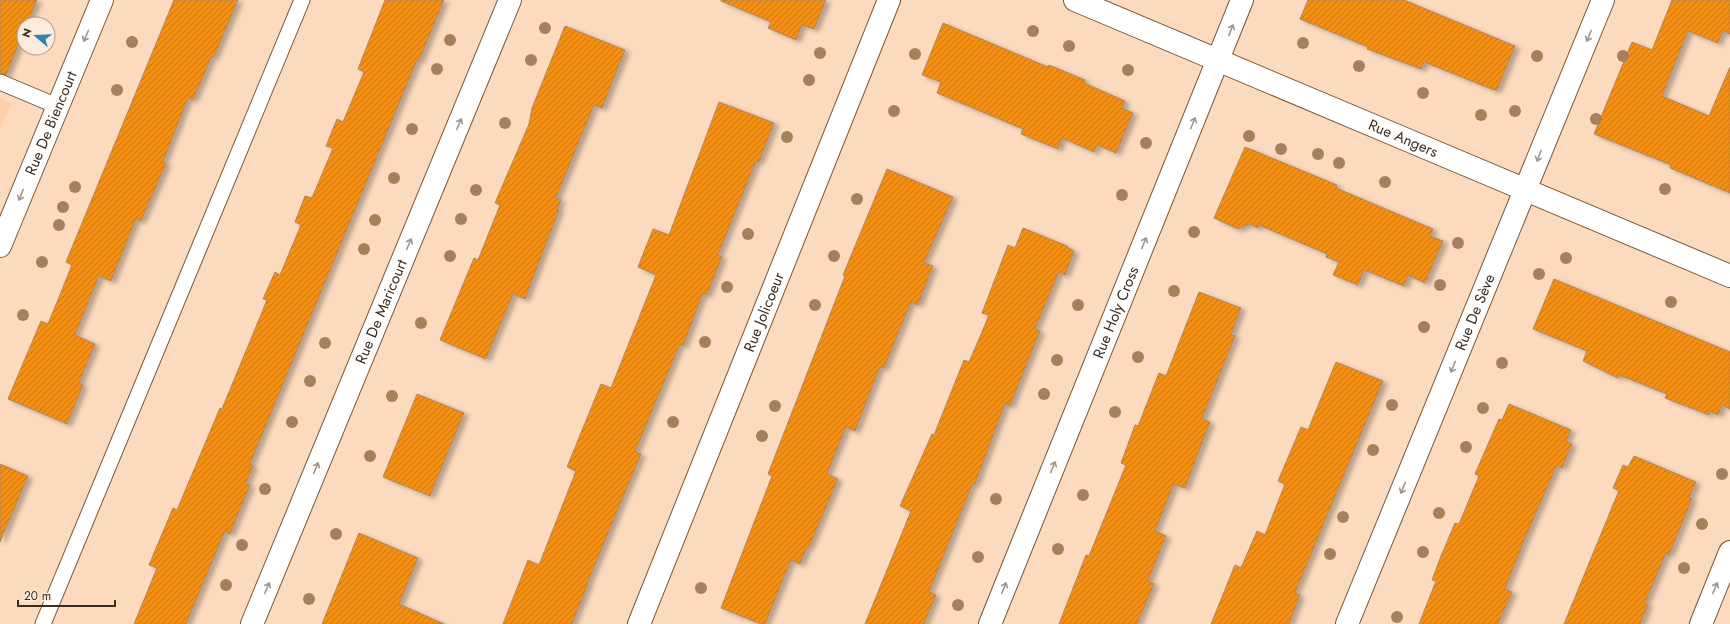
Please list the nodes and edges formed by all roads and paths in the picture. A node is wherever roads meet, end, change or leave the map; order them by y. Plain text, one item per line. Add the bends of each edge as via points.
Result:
1 (102, 0) edge
2 (302, 0) edge
3 (510, 0) edge
4 (889, 0) edge
5 (1075, 0) edge
6 (1242, 0) edge
7 (1603, 0) edge
8 (1219, 59) junction
9 (0, 82) edge
10 (57, 106) junction
11 (1525, 191) junction
12 (0, 246) edge
13 (1730, 276) edge
14 (1730, 552) edge
15 (43, 624) edge
16 (252, 624) edge
17 (639, 624) edge
18 (990, 624) edge
19 (1347, 624) edge
20 (1701, 624) edge

1 -> 10 street, Rue De Biencourt
2 - 15 lane
16 -> 3 street, Rue De Maricourt
4 - 17 street, Rue Jolicoeur
5 - 8 street, Rue Angers
8 -> 6 street, Rue Holy Cross
7 -> 11 street, Rue De Sève
8 - 11 street, Rue Angers
18 -> 8 street, Rue Holy Cross
9 - 10 lane
10 -> 12 street, Rue De Biencourt
11 - 13 street, Rue Angers
11 -> 19 street, Rue De Sève
20 -> 14 street

